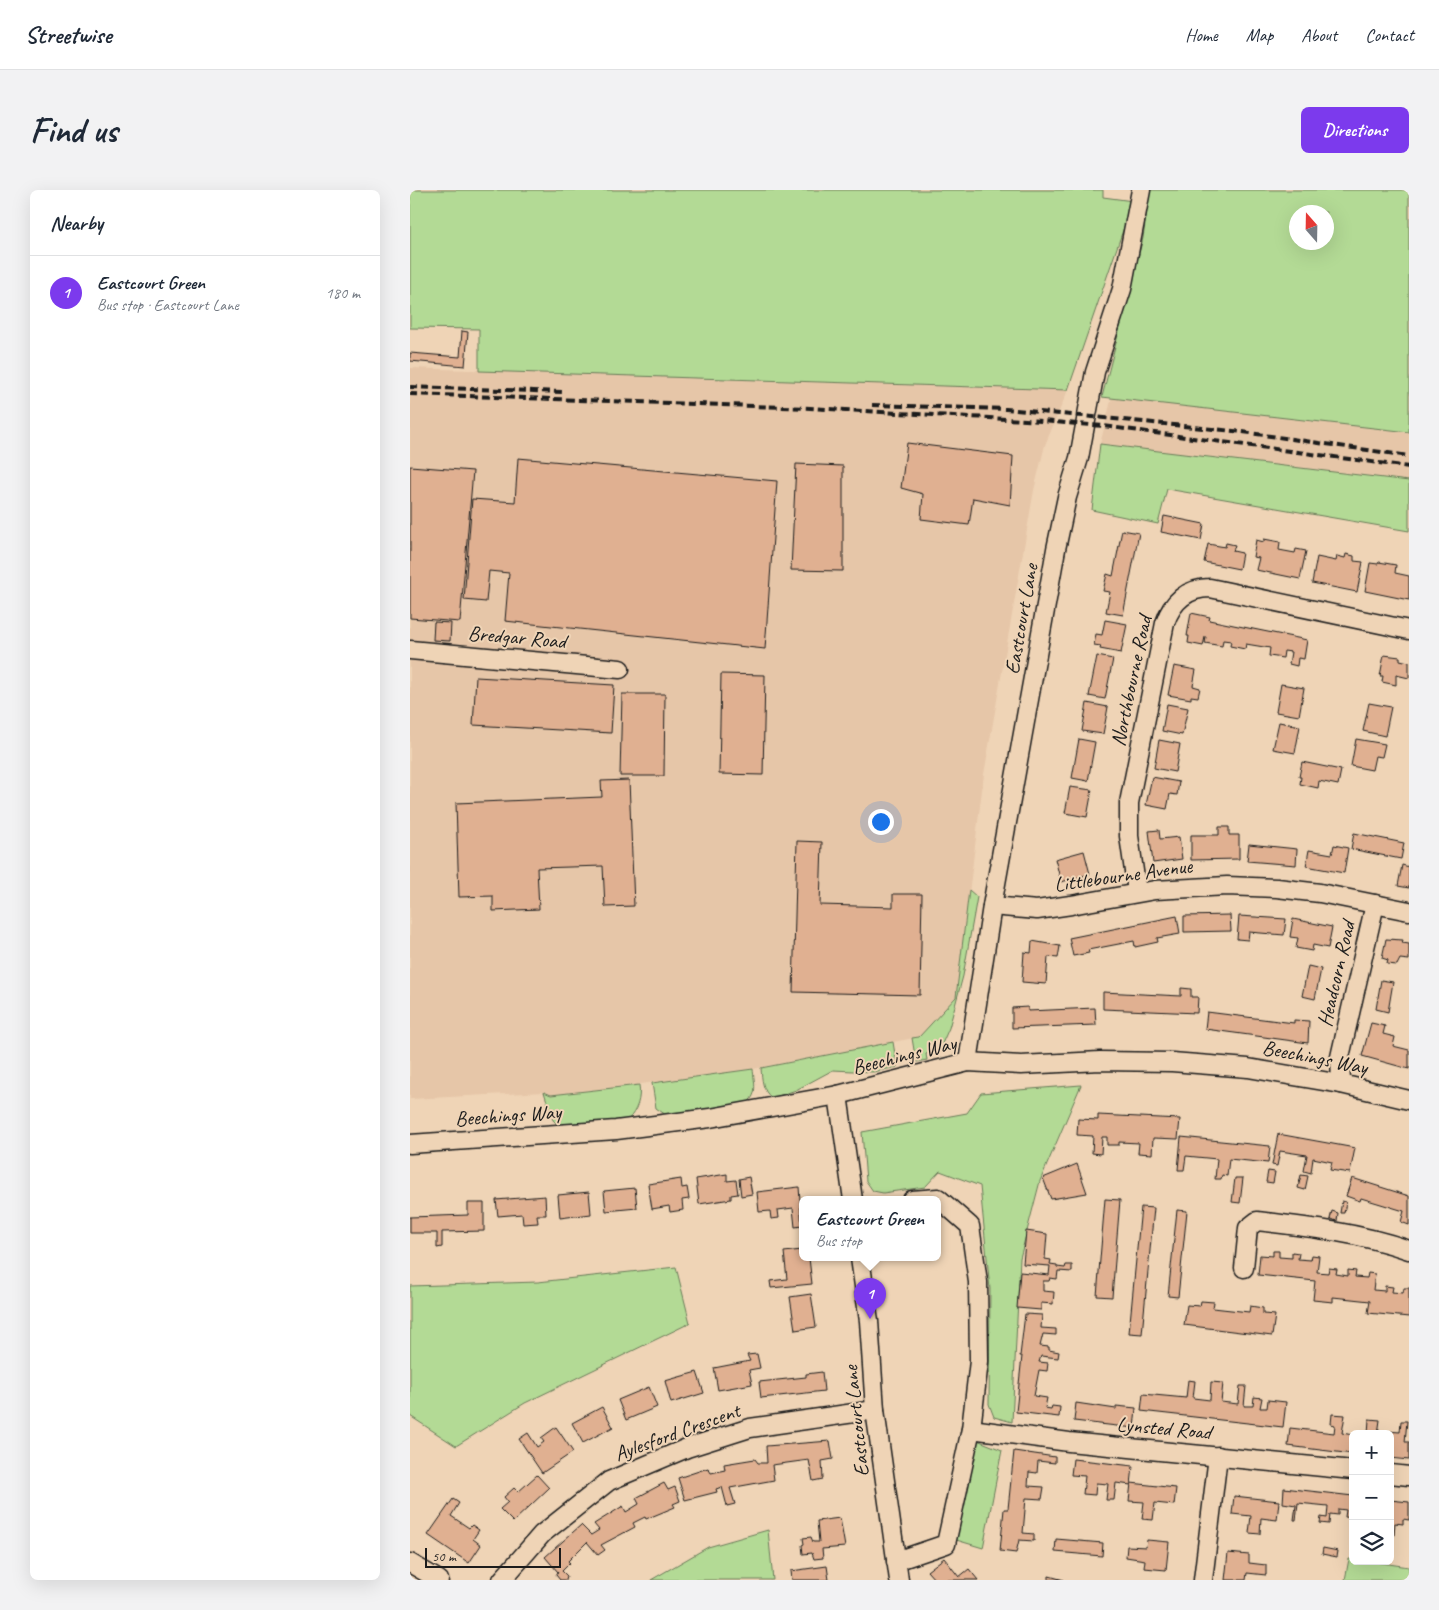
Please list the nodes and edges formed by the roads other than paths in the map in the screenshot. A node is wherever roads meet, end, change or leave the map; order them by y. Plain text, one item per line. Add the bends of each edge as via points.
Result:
1 (1141, 190) edge
2 (1409, 630) edge
3 (410, 650) edge
4 (620, 669) dead end
5 (1137, 892) junction
6 (1375, 904) junction
7 (992, 906) junction
8 (1409, 911) edge
9 (968, 1062) junction
10 (1341, 1084) junction
11 (838, 1095) junction
12 (1409, 1100) edge
13 (410, 1144) edge
14 (852, 1196) edge
15 (941, 1201) edge
16 (1409, 1250) edge
17 (860, 1261) edge
18 (1244, 1268) dead end
19 (876, 1410) junction
20 (970, 1429) junction
21 (1218, 1456) junction
22 (1349, 1470) edge
23 (1394, 1474) edge
24 (1409, 1476) edge
25 (896, 1560) junction
26 (410, 1563) edge
27 (438, 1580) edge
28 (502, 1580) edge
29 (898, 1580) edge
30 (1203, 1580) edge

1 - 7 street, Eastcourt Lane via 1122,289 1095,372 1079,458 1058,541
2 - 5 street, Northbourne Road via 1210,588 1189,593 1176,601 1165,623 1129,803 1129,836
3 - 4 street, Bredgar Road
5 - 6 street, Littlebourne Avenue via 1251,886 1314,892
5 - 7 street, Littlebourne Avenue via 1037,910
6 - 8 street, Littlebourne Avenue
6 - 10 street, Headcorn Road via 1340,1057
7 - 9 street, Eastcourt Lane
9 - 10 street, Beechings Way via 1021,1065 1172,1062 1248,1068
9 - 11 street, Beechings Way
10 - 12 street, Beechings Way
11 - 13 street, Beechings Way via 710,1118 616,1130
11 - 14 street
15 - 20 street via 969,1224 972,1232 978,1282 979,1360
16 - 18 street via 1379,1240 1257,1221 1248,1228
17 - 19 street, Eastcourt Lane
19 - 25 street, Eastcourt Lane
19 - 28 street, Aylesford Crescent via 750,1428 686,1448 609,1481 542,1534
20 - 21 street, Lynsted Road
20 - 25 street via 946,1544
21 - 22 street, Lynsted Road
21 - 30 street
23 - 24 street
25 - 29 street, Eastcourt Lane
26 - 27 street

